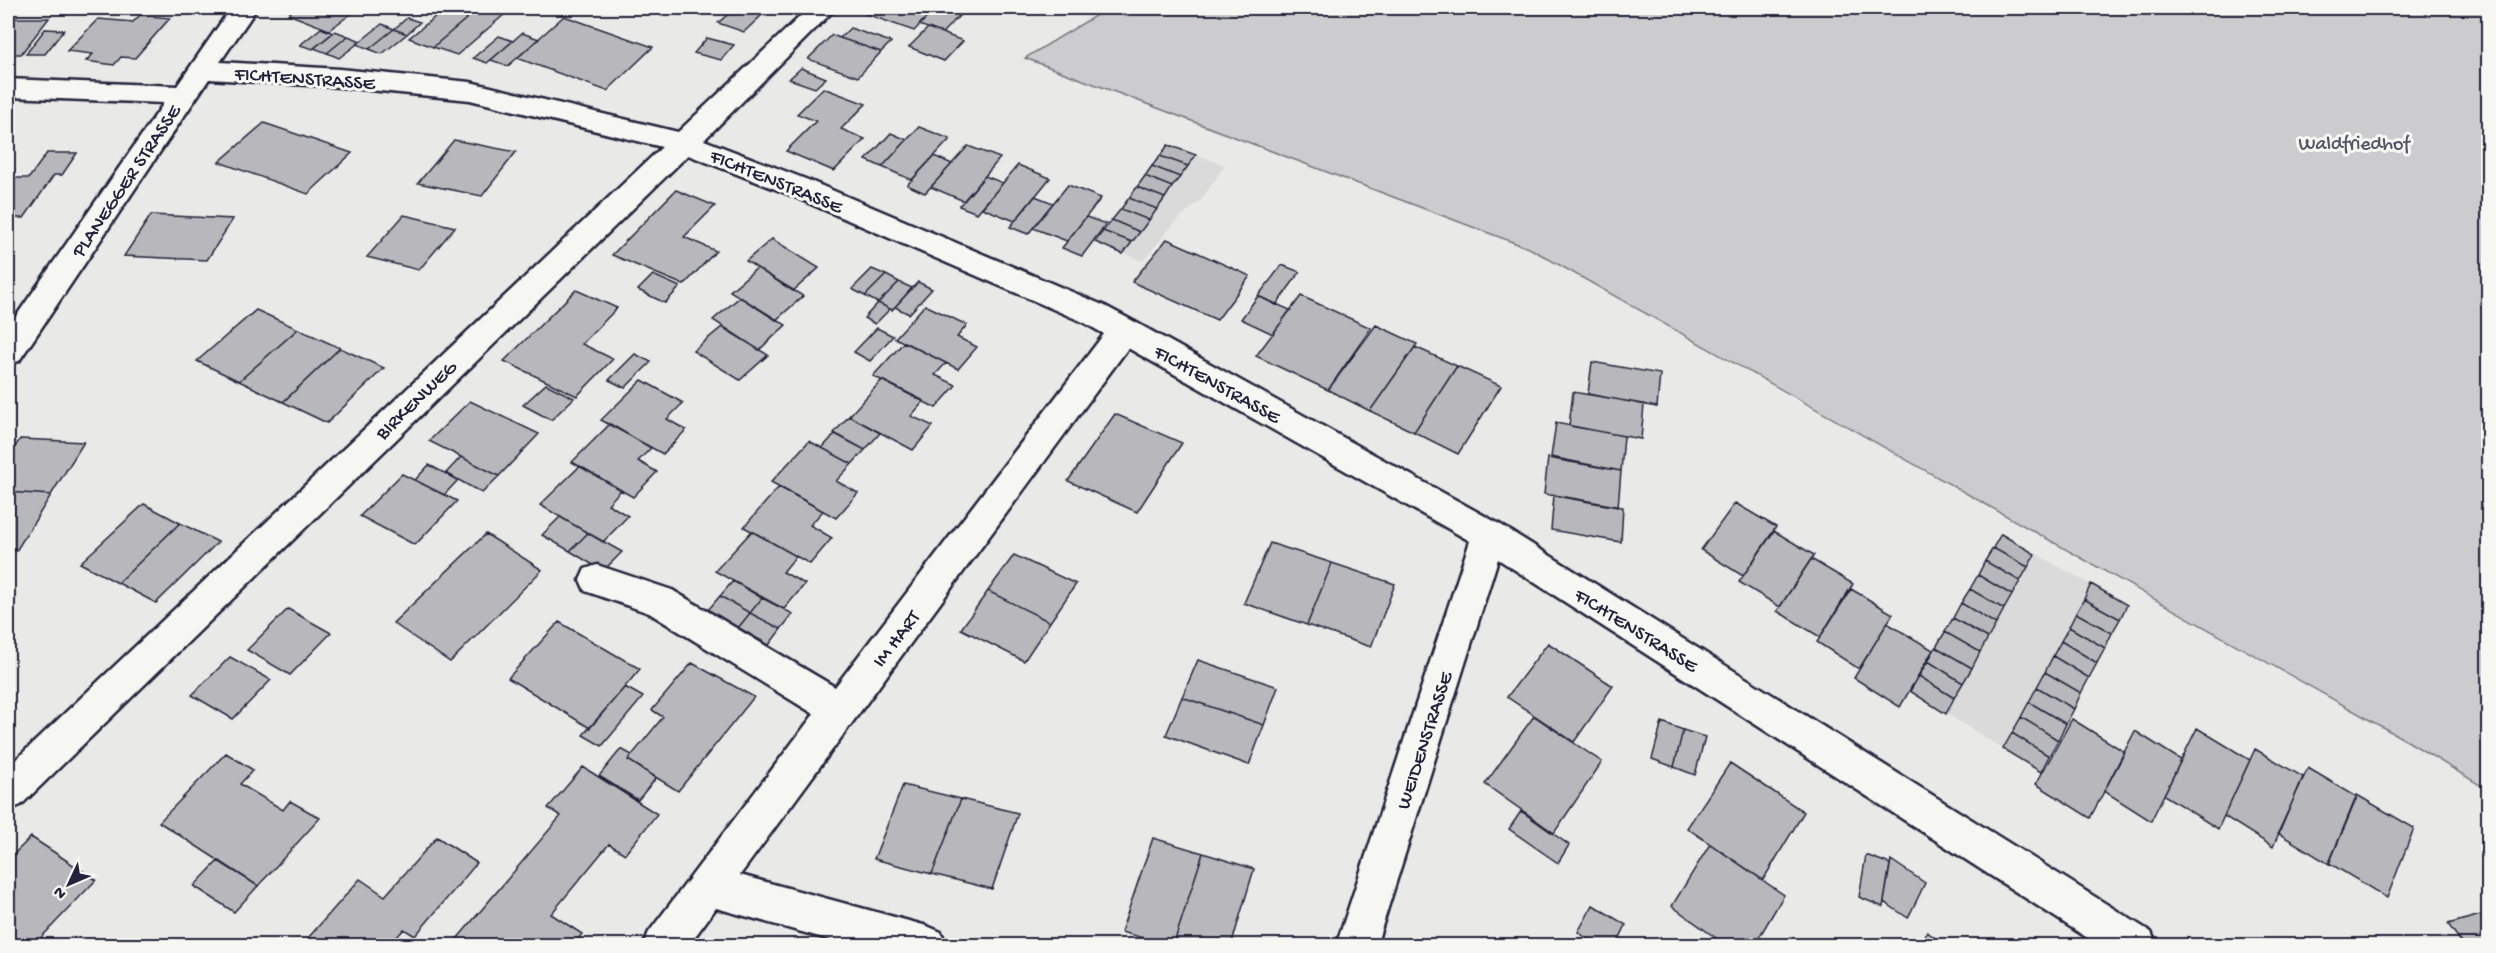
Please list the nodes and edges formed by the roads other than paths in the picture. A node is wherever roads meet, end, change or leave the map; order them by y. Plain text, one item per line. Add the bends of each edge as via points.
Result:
1 (243, 8) edge
2 (824, 8) edge
3 (192, 83) junction
4 (8, 88) edge
5 (681, 142) junction
6 (1125, 330) junction
7 (8, 352) edge
8 (1489, 535) junction
9 (597, 580) dead end
10 (841, 711) junction
11 (8, 792) edge
12 (708, 886) junction
13 (663, 945) edge
14 (927, 945) edge
15 (1356, 945) edge
16 (2137, 945) edge

1 - 3 street, PLANEGGER STRASSE
2 - 5 street, BIRKENWEG
3 - 4 street, FICHTENSTRASSE
3 - 5 street, FICHTENSTRASSE via 340,78 470,91
3 - 7 street, PLANEGGER STRASSE
5 - 6 street, FICHTENSTRASSE via 798,187
5 - 11 street, BIRKENWEG
6 - 8 street, FICHTENSTRASSE
6 - 10 street, IM HART
8 - 15 street, WEIDENSTRASSE
8 - 16 street, FICHTENSTRASSE
9 - 10 street via 660,602
10 - 12 street, IM HART
12 - 13 street, IM HART
12 - 14 street

